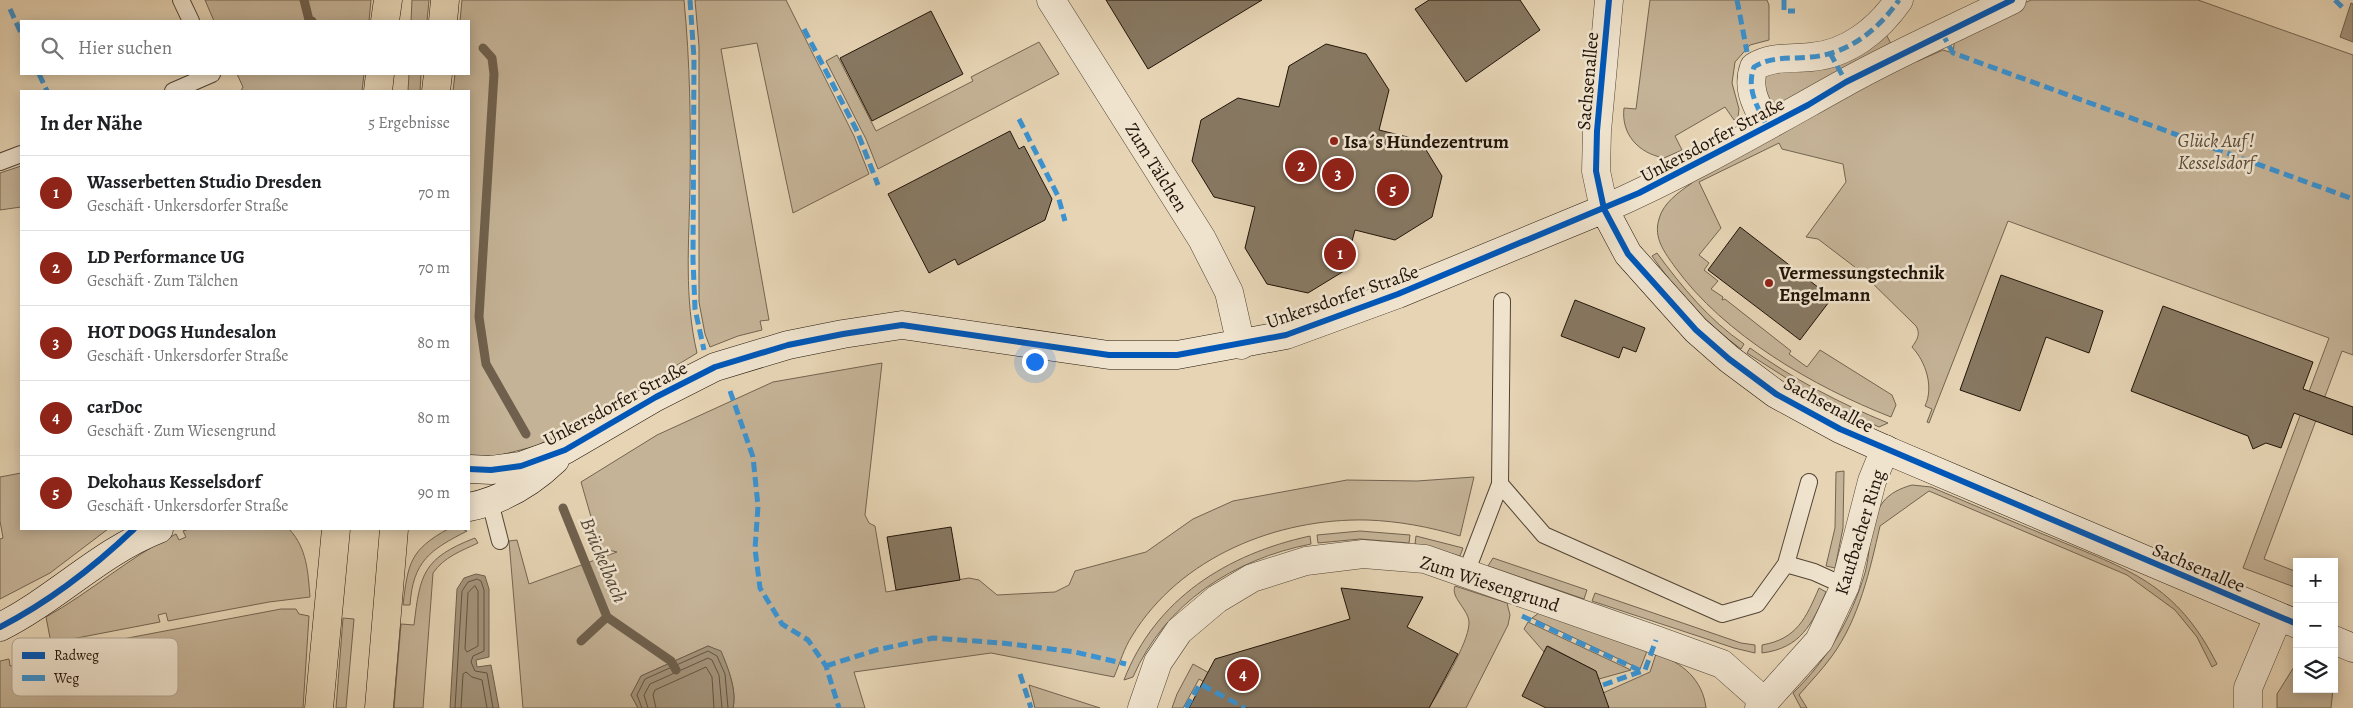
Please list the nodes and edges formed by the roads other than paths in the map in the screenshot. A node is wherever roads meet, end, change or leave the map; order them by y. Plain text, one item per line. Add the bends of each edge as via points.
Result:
1 (182, 0) edge
2 (388, 0) edge
3 (445, 0) edge
4 (1051, 0) edge
5 (1609, 0) edge
6 (1899, 0) edge
7 (2012, 0) edge
8 (191, 20) edge
9 (386, 20) edge
10 (443, 20) edge
11 (210, 75) edge
12 (380, 75) edge
13 (438, 75) edge
14 (175, 90) edge
15 (378, 90) edge
16 (436, 90) edge
17 (1767, 126) junction
18 (20, 154) edge
19 (0, 162) edge
20 (1604, 209) junction
21 (1502, 301) dead end
22 (1241, 344) junction
23 (565, 450) junction
24 (1885, 450) junction
25 (470, 469) edge
26 (1810, 482) dead end
27 (1500, 484) junction
28 (480, 505) edge
29 (133, 530) edge
30 (156, 530) edge
31 (336, 530) edge
32 (394, 530) edge
33 (500, 541) dead end
34 (104, 558) junction
35 (1786, 564) junction
36 (1466, 573) junction
37 (1845, 586) junction
38 (2287, 620) edge
39 (0, 627) edge
40 (2338, 642) edge
41 (2353, 648) edge
42 (1762, 705) edge
43 (319, 708) edge
44 (379, 708) edge
45 (1142, 708) edge
46 (2248, 708) edge

1 - 8 lane
2 - 9 main road
3 - 10 main road
4 - 22 street, Zum Tälchen via 1202,239 1229,292
5 - 20 street, Sachsenallee via 1596,171
6 - 17 street via 1876,28 1856,43 1813,57 1773,59 1754,66 1749,84
7 - 17 street, Unkersdorfer Straße
11 - 14 lane
12 - 15 main road
13 - 16 main road
17 - 20 street, Unkersdorfer Straße via 1639,194
18 - 19 lane
20 - 22 street, Unkersdorfer Straße via 1324,323
20 - 24 street, Sachsenallee via 1628,254 1696,330 1776,394
21 - 27 lane
22 - 23 street, Unkersdorfer Straße via 1177,355 1109,355 902,325 886,327 788,345 715,367
23 - 25 street, Unkersdorfer Straße via 521,466
23 - 28 street, Unkersdorfer Straße via 539,476
24 - 37 street, Kaufbacher Ring via 1872,481
24 - 38 street, Sachsenallee
26 - 35 lane
27 - 35 lane via 1544,535 1722,614 1758,604
27 - 36 lane
28 - 33 lane
29 - 34 street
30 - 34 street
31 - 43 main road
32 - 44 main road
34 - 39 street
35 - 37 lane
36 - 42 street, Zum Wiesengrund via 1722,664
36 - 45 street, Zum Wiesengrund via 1425,559 1363,554 1306,561 1252,578 1217,599 1179,631 1158,662
37 - 42 street, Kaufbacher Ring via 1819,641
38 - 46 street via 2248,688
40 - 41 street

